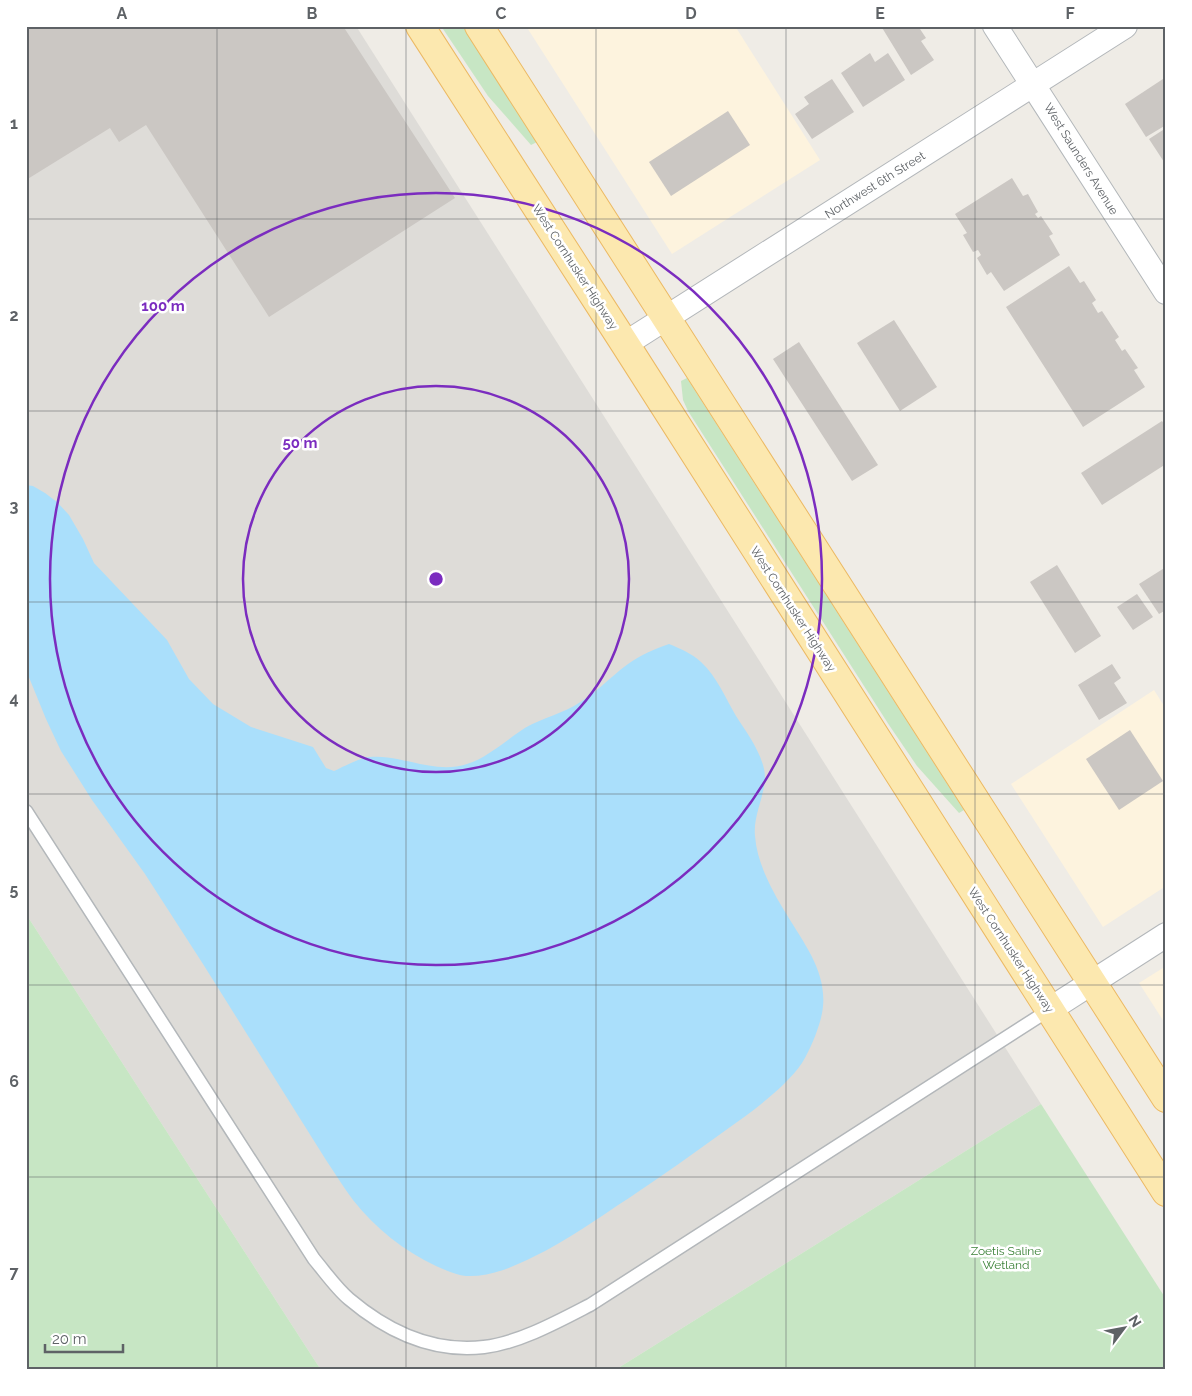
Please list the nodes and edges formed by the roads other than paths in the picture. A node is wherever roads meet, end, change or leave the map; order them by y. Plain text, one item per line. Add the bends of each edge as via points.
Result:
1 (420, 26) edge
2 (479, 26) edge
3 (995, 26) edge
4 (1125, 26) edge
5 (1034, 85) junction
6 (1166, 292) edge
7 (666, 318) junction
8 (625, 344) junction
9 (26, 812) edge
10 (1166, 935) edge
11 (1092, 983) junction
12 (1050, 1010) junction
13 (1166, 1098) edge
14 (1166, 1192) edge

1 - 8 main road, West Cornhusker Highway
2 - 7 main road
3 - 5 street, West Saunders Avenue
4 - 5 street, Northwest 6th Street
5 - 6 street, West Saunders Avenue
5 - 7 street, Northwest 6th Street
7 - 8 street, Northwest 6th Street
7 - 11 main road
8 - 12 main road, West Cornhusker Highway
9 - 12 lane via 314,1259 348,1298 383,1325 416,1340 453,1348 485,1347 523,1337 590,1305
10 - 11 street
11 - 12 street
11 - 13 main road
12 - 14 main road, West Cornhusker Highway

